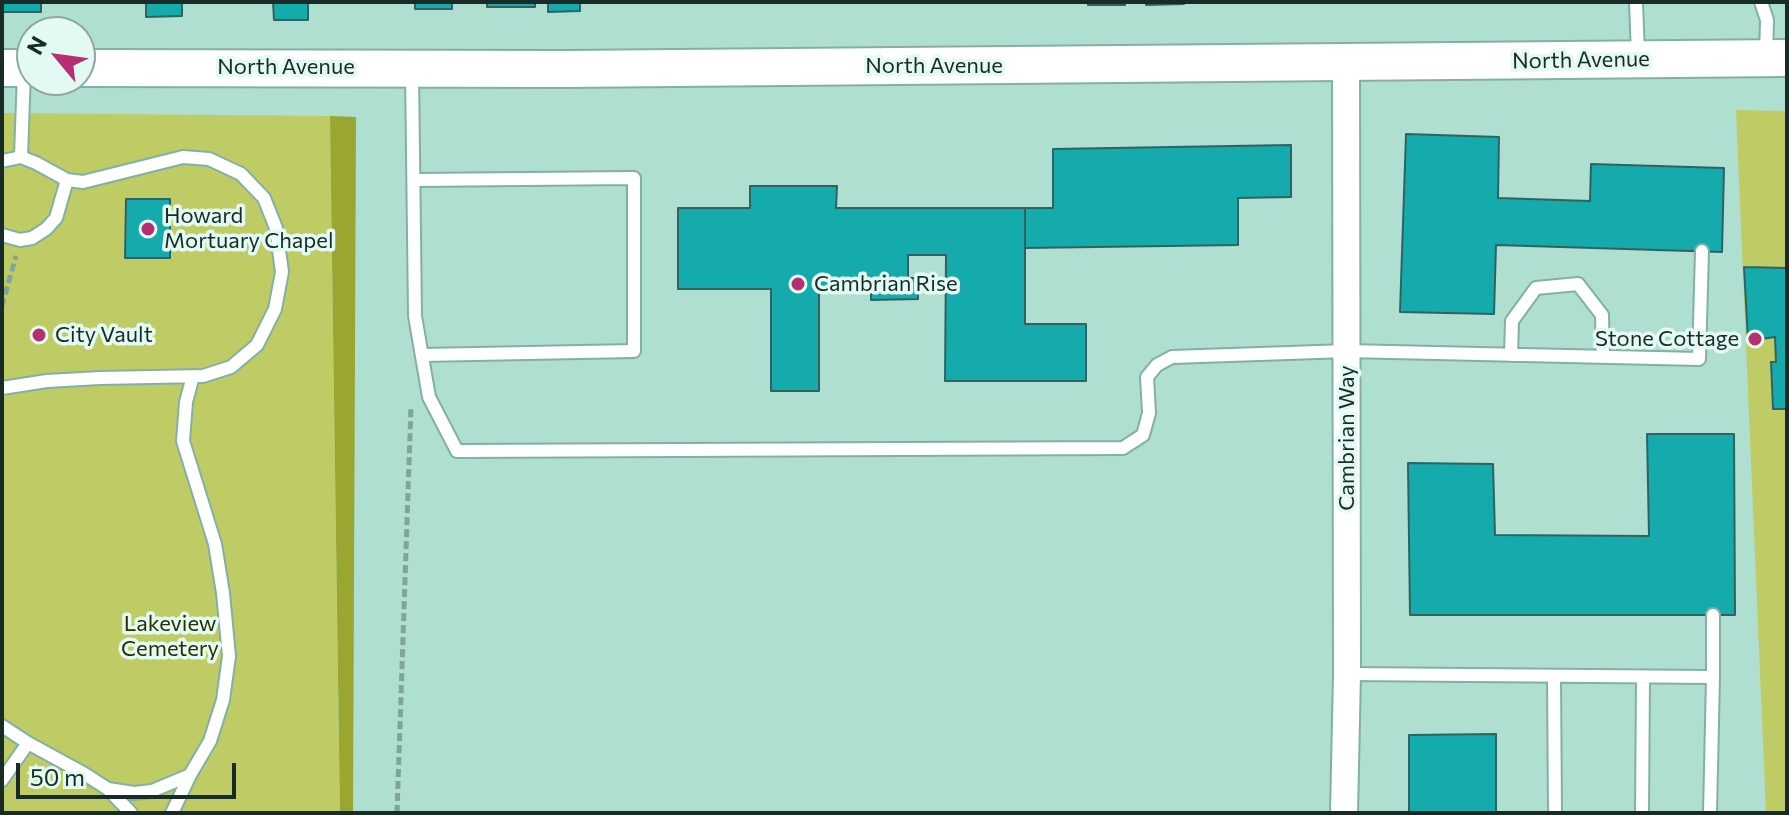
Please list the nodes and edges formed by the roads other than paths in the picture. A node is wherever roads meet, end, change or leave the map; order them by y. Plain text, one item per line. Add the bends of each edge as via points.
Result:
1 (1636, 2) edge
2 (1761, 2) edge
3 (1777, 58) edge
4 (1638, 60) junction
5 (1346, 62) junction
6 (96, 68) edge
7 (412, 68) junction
8 (20, 96) edge
9 (21, 157) junction
10 (2, 161) edge
11 (67, 180) junction
12 (414, 180) junction
13 (2, 235) edge
14 (1702, 251) dead end
15 (1347, 351) junction
16 (422, 355) junction
17 (1511, 355) junction
18 (1603, 357) junction
19 (193, 376) junction
20 (4, 391) edge
21 (1713, 615) dead end
22 (1347, 674) junction
23 (1554, 676) junction
24 (1643, 677) junction
25 (1713, 677) junction
26 (2, 726) edge
27 (28, 743) junction
28 (190, 775) junction
29 (2, 780) edge
30 (108, 789) junction
31 (131, 813) edge
32 (172, 813) edge
33 (1344, 813) edge
34 (1555, 813) edge
35 (1642, 813) edge
36 (1710, 813) edge

1 - 4 lane
2 - 3 lane
3 - 4 main road, North Avenue
4 - 5 main road, North Avenue
5 - 7 main road, North Avenue
5 - 15 street, Cambrian Way
6 - 7 main road, North Avenue
7 - 12 lane
8 - 9 lane
9 - 10 lane
9 - 11 lane
11 - 13 lane via 56,218 46,229 20,240
11 - 19 lane via 83,182 183,157 209,159 241,174 264,198 276,228 282,272 275,309 257,345 231,367
12 - 16 lane via 415,316
12 - 16 lane via 634,178 634,351
14 - 18 lane via 1699,359
15 - 16 lane via 1172,357 1147,377 1149,413 1143,435 1123,448 457,451 429,397
15 - 17 lane
15 - 22 street, Cambrian Way
17 - 18 lane
17 - 18 lane via 1512,321 1536,288 1578,284 1602,315
19 - 20 lane via 61,380
19 - 28 lane via 183,441 215,544 229,656 210,741
21 - 25 lane
22 - 23 lane
22 - 33 street, Cambrian Way
23 - 24 lane
23 - 34 lane
24 - 25 lane
24 - 35 lane
25 - 36 lane
26 - 27 lane
27 - 29 lane
27 - 30 lane
28 - 30 lane via 152,791
28 - 32 lane
30 - 31 lane

